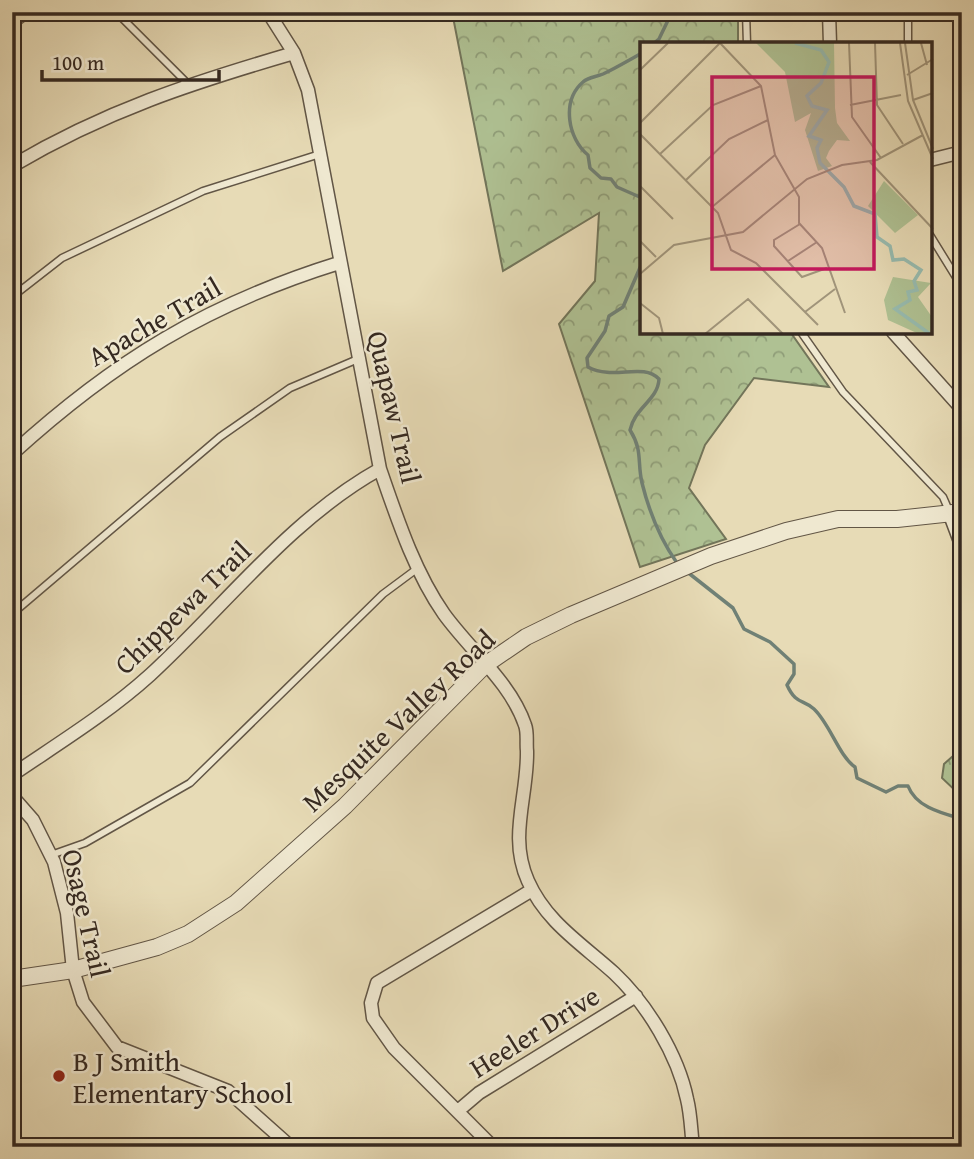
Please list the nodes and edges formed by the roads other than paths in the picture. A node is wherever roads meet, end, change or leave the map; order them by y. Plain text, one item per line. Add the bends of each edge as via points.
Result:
1 (31, 12) edge
2 (116, 12) edge
3 (268, 12) edge
4 (746, 12) edge
5 (829, 12) edge
6 (908, 12) edge
7 (12, 26) edge
8 (747, 42) edge
9 (830, 42) edge
10 (908, 42) edge
11 (294, 53) junction
12 (188, 84) junction
13 (962, 152) edge
14 (320, 154) junction
15 (932, 160) edge
16 (12, 166) edge
17 (932, 238) edge
18 (339, 263) junction
19 (962, 287) edge
20 (12, 297) edge
21 (802, 334) edge
22 (895, 334) edge
23 (358, 359) junction
24 (962, 409) edge
25 (12, 454) edge
26 (380, 469) junction
27 (956, 513) edge
28 (962, 547) edge
29 (418, 567) junction
30 (12, 614) edge
31 (485, 666) junction
32 (12, 775) edge
33 (12, 796) edge
34 (51, 855) junction
35 (532, 890) junction
36 (73, 971) junction
37 (12, 979) edge
38 (636, 996) junction
39 (459, 1110) junction
40 (291, 1147) edge
41 (493, 1147) edge
42 (693, 1147) edge

1 - 7 lane
2 - 12 lane
3 - 11 street, Quapaw Trail
4 - 8 lane
5 - 9 street
6 - 10 lane
11 - 12 street
11 - 14 street, Quapaw Trail via 308,90
12 - 16 street via 96,120
13 - 15 street
14 - 18 street, Quapaw Trail
14 - 20 lane via 203,191 62,258
17 - 19 lane
18 - 23 street, Quapaw Trail
18 - 25 street, Apache Trail via 286,279 195,319 105,375
21 - 27 lane via 844,392
22 - 24 street
23 - 26 street, Quapaw Trail
23 - 30 lane via 290,388 220,437
26 - 29 street, Quapaw Trail
26 - 32 street, Chippewa Trail via 351,485 279,547 123,698
27 - 28 street
27 - 31 street, Mesquite Valley Road via 838,519 786,531 662,576 526,637
29 - 31 street, Quapaw Trail via 444,613
29 - 34 lane via 383,594 190,783 85,843
31 - 35 street, Quapaw Trail via 512,699 526,727 527,774 518,844
31 - 36 street, Mesquite Valley Road via 345,806 236,903 188,934 157,947
33 - 34 street, Osage Trail via 33,820
34 - 36 street, Osage Trail via 67,913
35 - 38 street, Quapaw Trail via 547,916
35 - 39 street via 377,983 371,1003 373,1018 394,1048
36 - 37 street, Mesquite Valley Road
36 - 40 street, Osage Trail via 83,1002 117,1047 228,1091
38 - 39 street, Heeler Drive
38 - 42 street, Quapaw Trail via 660,1030 687,1098
39 - 41 street

